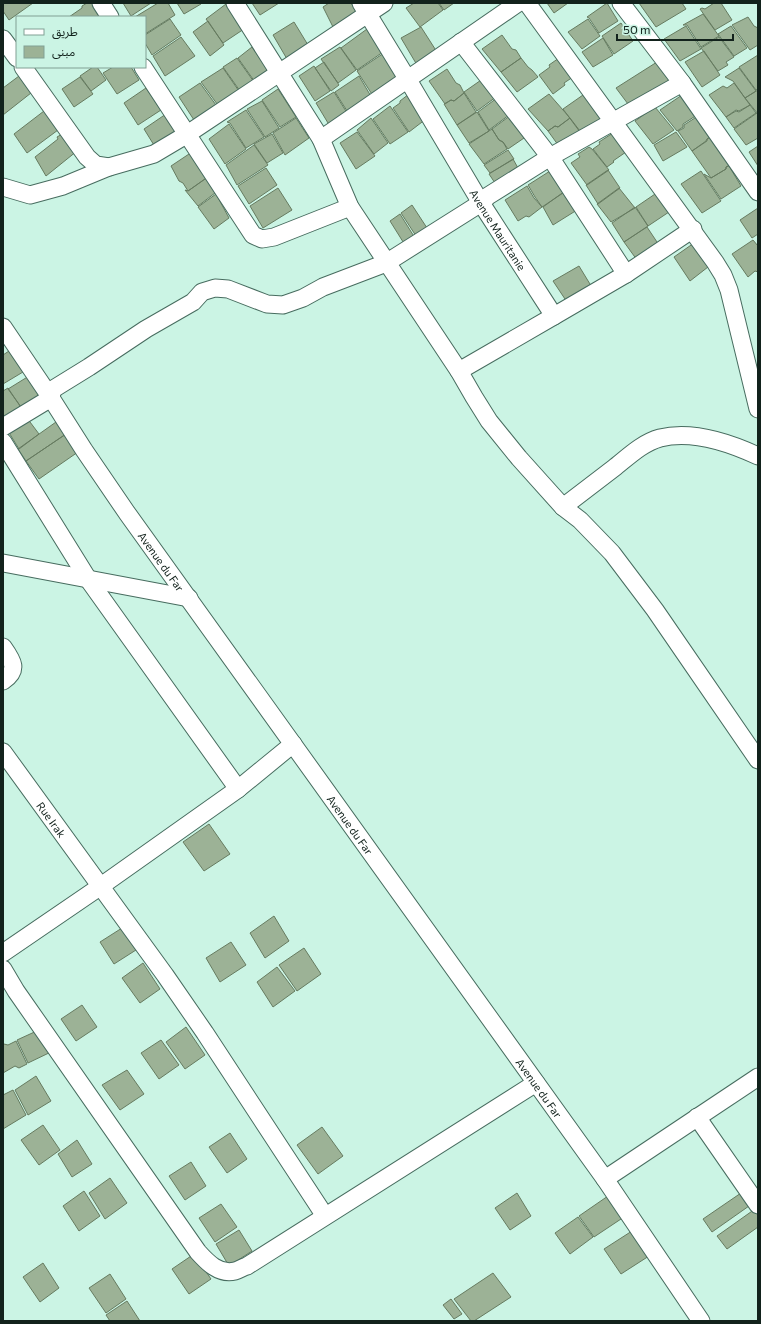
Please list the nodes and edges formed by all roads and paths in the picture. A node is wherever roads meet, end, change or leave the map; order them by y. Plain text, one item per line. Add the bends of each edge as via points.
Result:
1 (101, 3) edge
2 (235, 3) edge
3 (384, 3) edge
4 (518, 3) edge
5 (527, 3) edge
6 (621, 3) edge
7 (365, 8) edge
8 (109, 16) edge
9 (3, 39) edge
10 (461, 42) junction
11 (16, 57) edge
12 (24, 68) edge
13 (144, 68) edge
14 (280, 73) junction
15 (408, 80) junction
16 (682, 82) junction
17 (612, 121) junction
18 (186, 135) junction
19 (321, 139) junction
20 (550, 157) junction
21 (109, 167) junction
22 (3, 187) edge
23 (758, 192) edge
24 (481, 203) junction
25 (350, 207) junction
26 (692, 229) junction
27 (386, 263) junction
28 (626, 274) junction
29 (554, 316) junction
30 (3, 327) edge
31 (459, 371) junction
32 (52, 398) junction
33 (758, 409) edge
34 (3, 427) edge
35 (3, 442) edge
36 (758, 456) edge
37 (563, 507) junction
38 (3, 563) edge
39 (88, 579) junction
40 (189, 598) junction
41 (3, 647) edge
42 (6, 679) edge
43 (293, 744) junction
44 (3, 752) edge
45 (758, 760) edge
46 (238, 789) junction
47 (101, 886) junction
48 (3, 953) edge
49 (3, 970) edge
50 (10, 995) edge
51 (758, 1077) edge
52 (536, 1083) junction
53 (697, 1117) junction
54 (605, 1180) junction
55 (758, 1205) edge
56 (325, 1216) junction
57 (701, 1321) edge

1 - 8 street
2 - 14 street
3 - 7 street
4 - 10 street
5 - 17 street
6 - 16 street
7 - 14 street
7 - 15 street, Avenue Mauritanie
9 - 11 street
10 - 15 street
10 - 20 street
12 - 21 street via 87,157 96,164
13 - 18 street
14 - 18 street
14 - 19 street
15 - 19 street
15 - 24 street, Avenue Mauritanie
16 - 17 street
16 - 23 street
17 - 20 street
17 - 26 street
18 - 21 street via 154,154
18 - 25 street via 253,235 262,238 274,237
19 - 25 street
20 - 24 street
20 - 28 street
21 - 22 street via 64,186 30,196
24 - 27 street
24 - 29 street, Avenue Mauritanie
25 - 27 street
26 - 28 street
26 - 33 street via 723,275 729,290
27 - 31 street
27 - 32 street via 283,305 267,304 228,289 214,288 202,292 194,302 146,329 55,388
28 - 29 street
29 - 31 street
30 - 32 street, Avenue du Far
31 - 37 street via 489,421
32 - 34 street
32 - 40 street, Avenue du Far via 84,450
35 - 39 street
36 - 37 street via 725,443 698,437 660,438 636,450
37 - 45 street via 580,520 612,553 655,610
38 - 39 street
39 - 40 street
39 - 46 street
40 - 43 street, Avenue du Far
41 - 42 street via 14,667
43 - 46 street
43 - 52 street, Avenue du Far
44 - 47 street, Rue Irak
46 - 47 street
47 - 48 street
47 - 56 street, Rue Irak via 205,1033
49 - 50 street
50 - 56 street via 210,1265 222,1271 234,1271 247,1266
51 - 53 street
52 - 54 street, Avenue du Far
52 - 56 street
53 - 54 street
53 - 55 street
54 - 57 street, Avenue du Far

